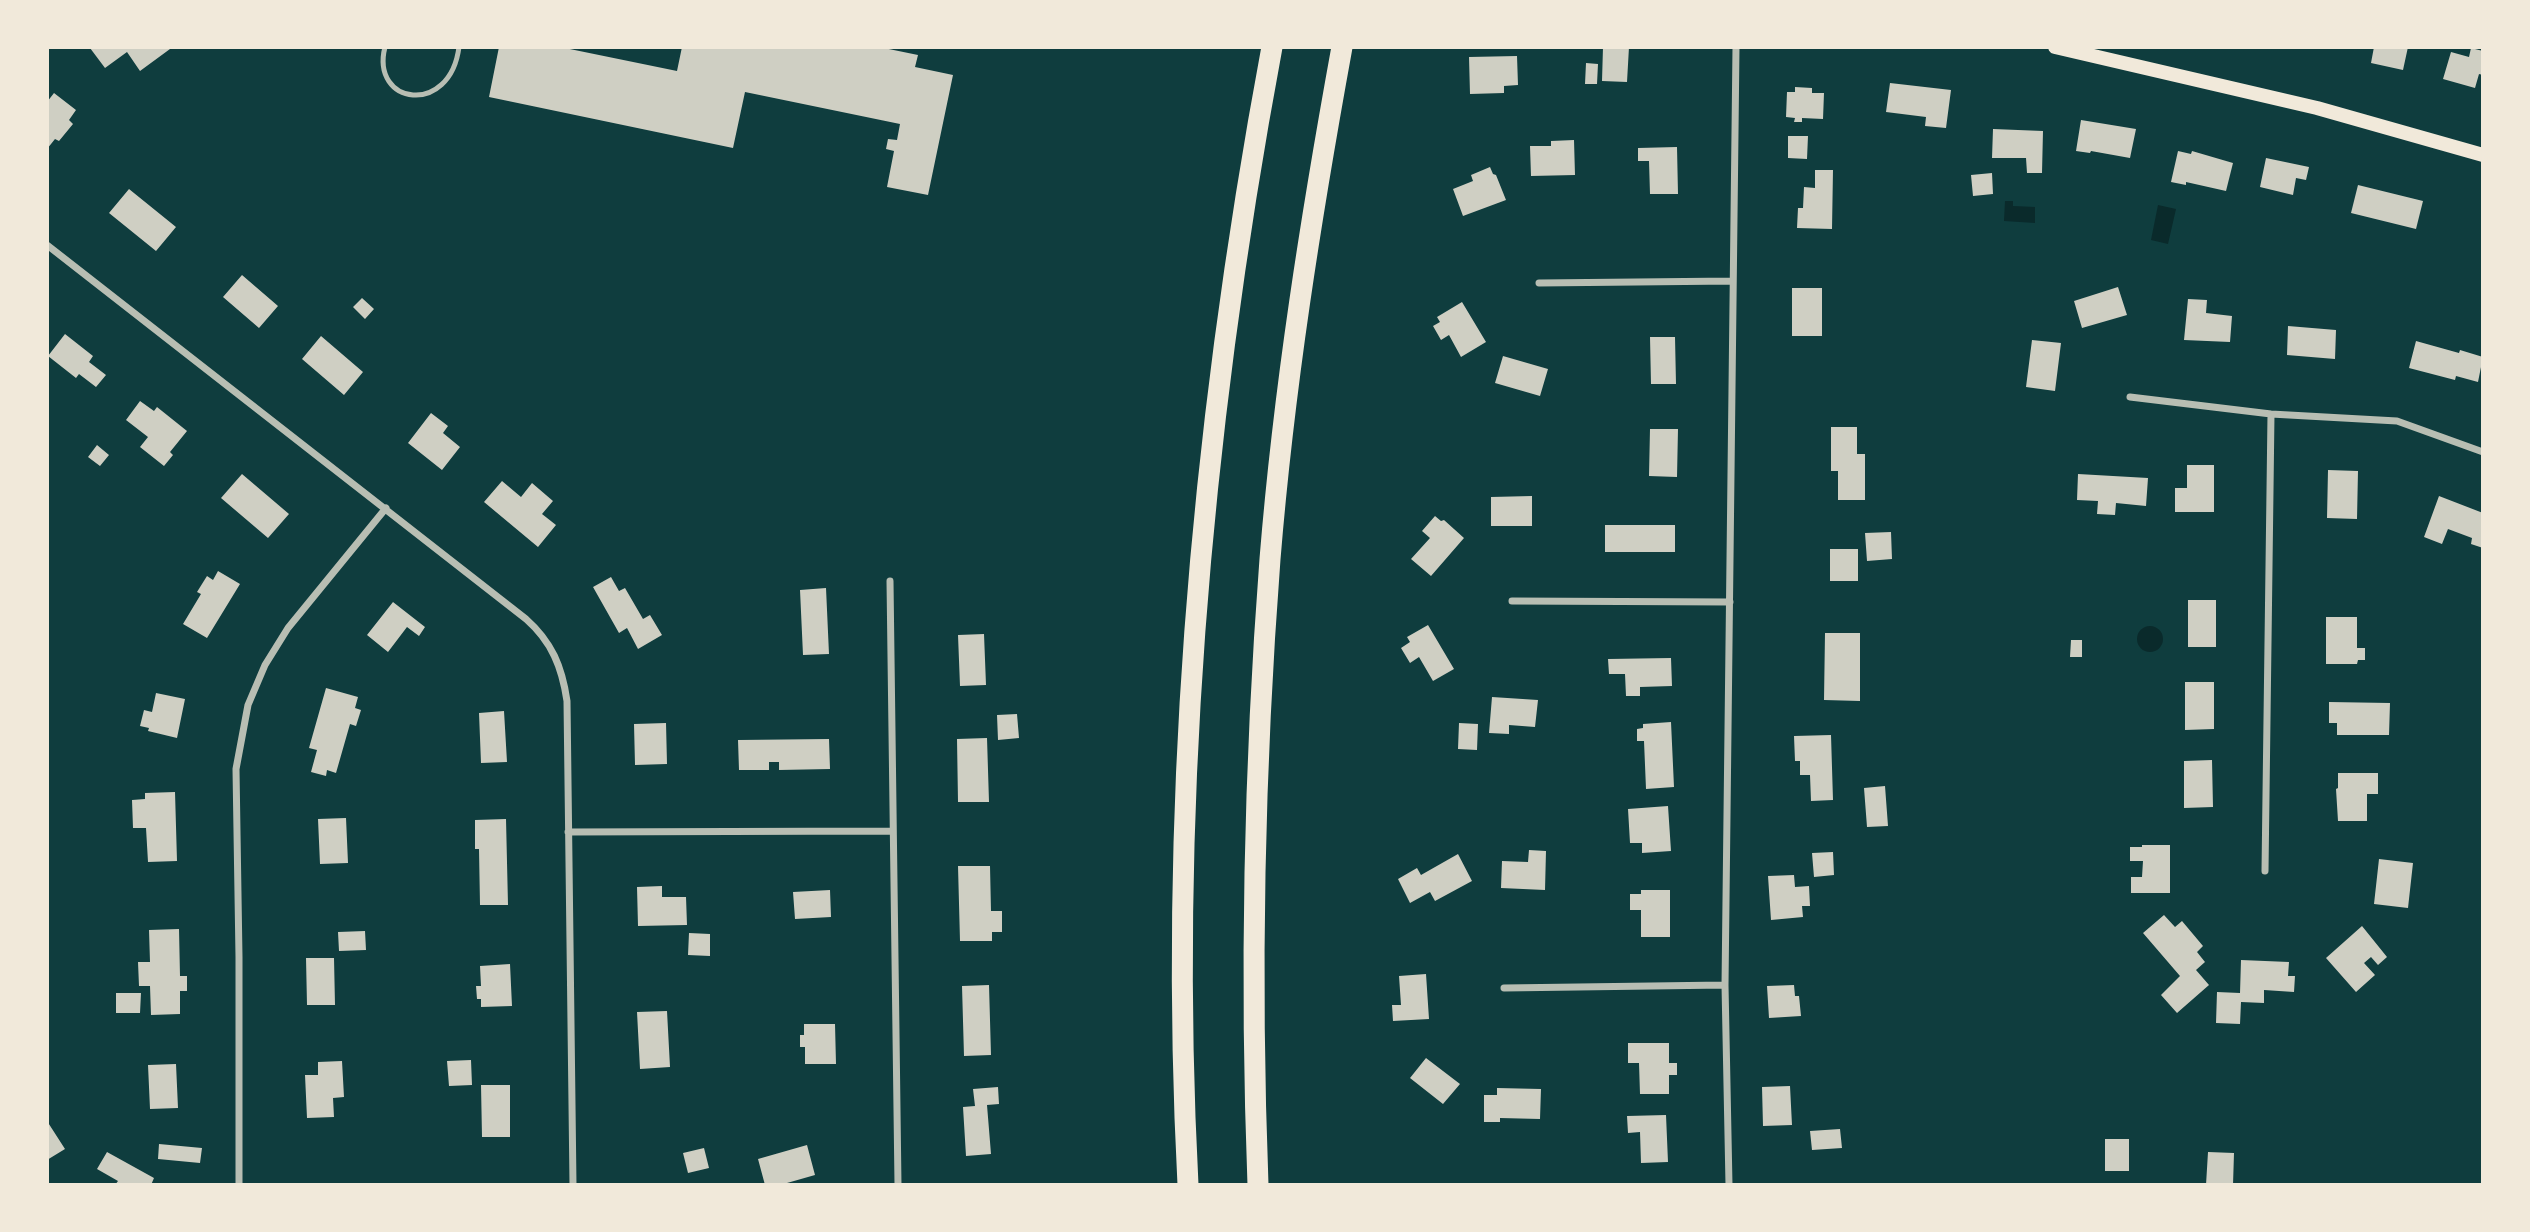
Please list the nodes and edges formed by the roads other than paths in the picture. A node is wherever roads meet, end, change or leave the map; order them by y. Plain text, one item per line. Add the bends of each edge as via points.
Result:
1 (385, 47) edge
2 (459, 47) edge
3 (1272, 47) edge
4 (1342, 47) edge
5 (1736, 47) edge
6 (2054, 47) edge
7 (2483, 155) edge
8 (47, 245) edge
9 (1733, 281) junction
10 (1539, 283) dead end
11 (2130, 397) dead end
12 (2270, 414) junction
13 (2483, 452) edge
14 (386, 508) junction
15 (890, 581) dead end
16 (1512, 601) dead end
17 (1730, 602) junction
18 (892, 831) junction
19 (568, 832) junction
20 (2265, 871) dead end
21 (1725, 985) junction
22 (1504, 988) dead end
23 (239, 1185) edge
24 (573, 1185) edge
25 (898, 1185) edge
26 (1188, 1185) edge
27 (1258, 1185) edge
28 (1729, 1185) edge

1 - 2 lane via 386,78 411,95 424,95 443,86 454,71
3 - 26 highway via 1231,298 1198,607 1184,905
4 - 27 highway via 1297,320 1269,570 1254,874
5 - 9 street
6 - 7 main road via 2317,108
8 - 14 street
9 - 10 street
9 - 17 street
11 - 12 street
12 - 13 street via 2397,421
12 - 20 street
14 - 19 street via 526,619 554,651 567,701
14 - 23 street via 288,628 247,705 236,769
15 - 18 street
16 - 17 street
17 - 21 street
18 - 19 street
18 - 25 street
19 - 24 street
21 - 22 street
21 - 28 street

